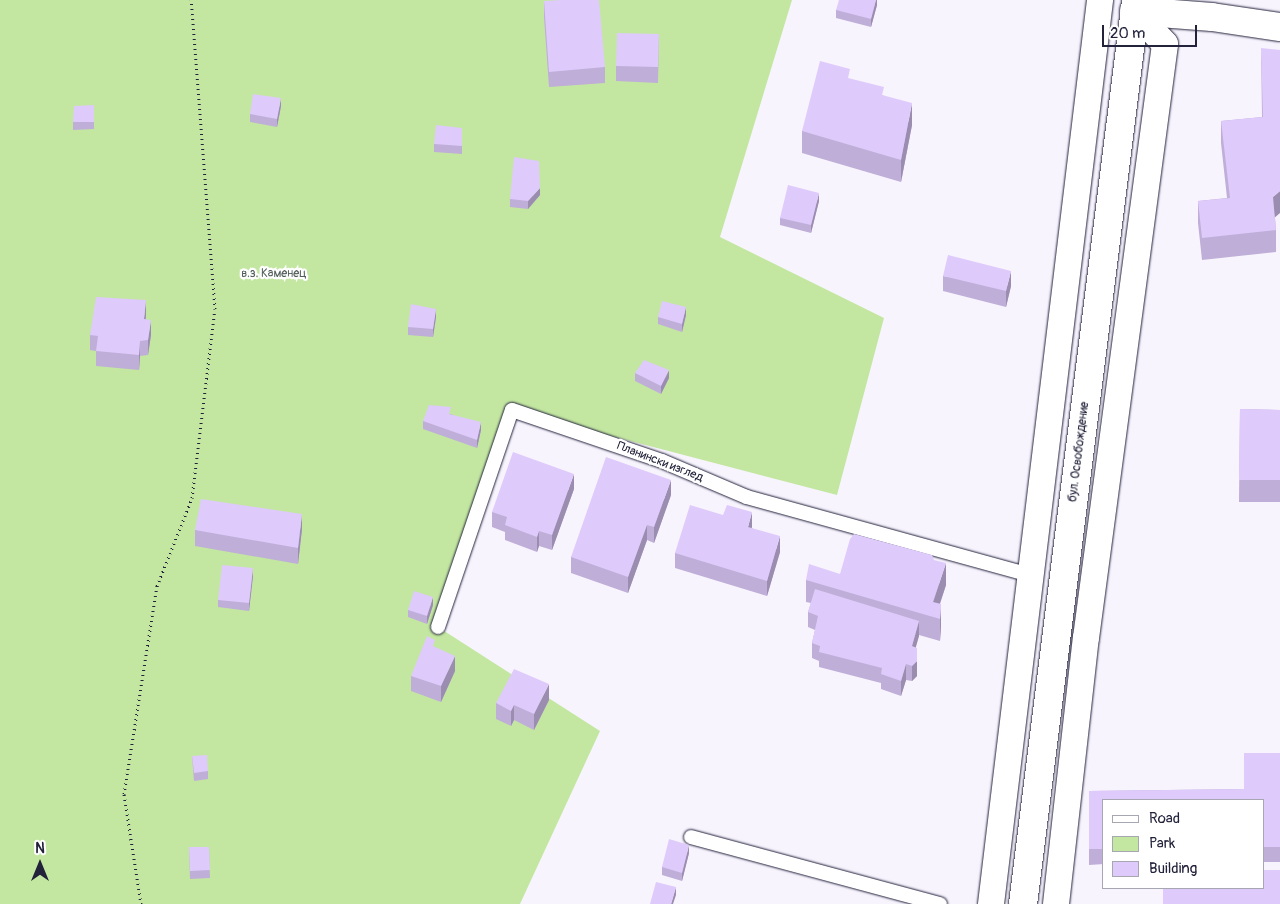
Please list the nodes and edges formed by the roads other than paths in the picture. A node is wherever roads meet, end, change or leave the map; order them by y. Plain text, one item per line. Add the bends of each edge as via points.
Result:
1 (1100, 0) edge
2 (1135, 6) edge
3 (1280, 26) edge
4 (1030, 575) junction
5 (438, 627) dead end
6 (691, 837) dead end
7 (940, 904) edge
8 (990, 904) edge
9 (1023, 904) edge
10 (1056, 904) edge

1 - 4 street
2 - 3 main road
2 - 9 main road, бул. Освобождение
2 - 10 street via 1165,44 1086,638
4 - 5 lane, Планински изглед via 747,497 662,461 512,410
4 - 8 street
6 - 7 lane

